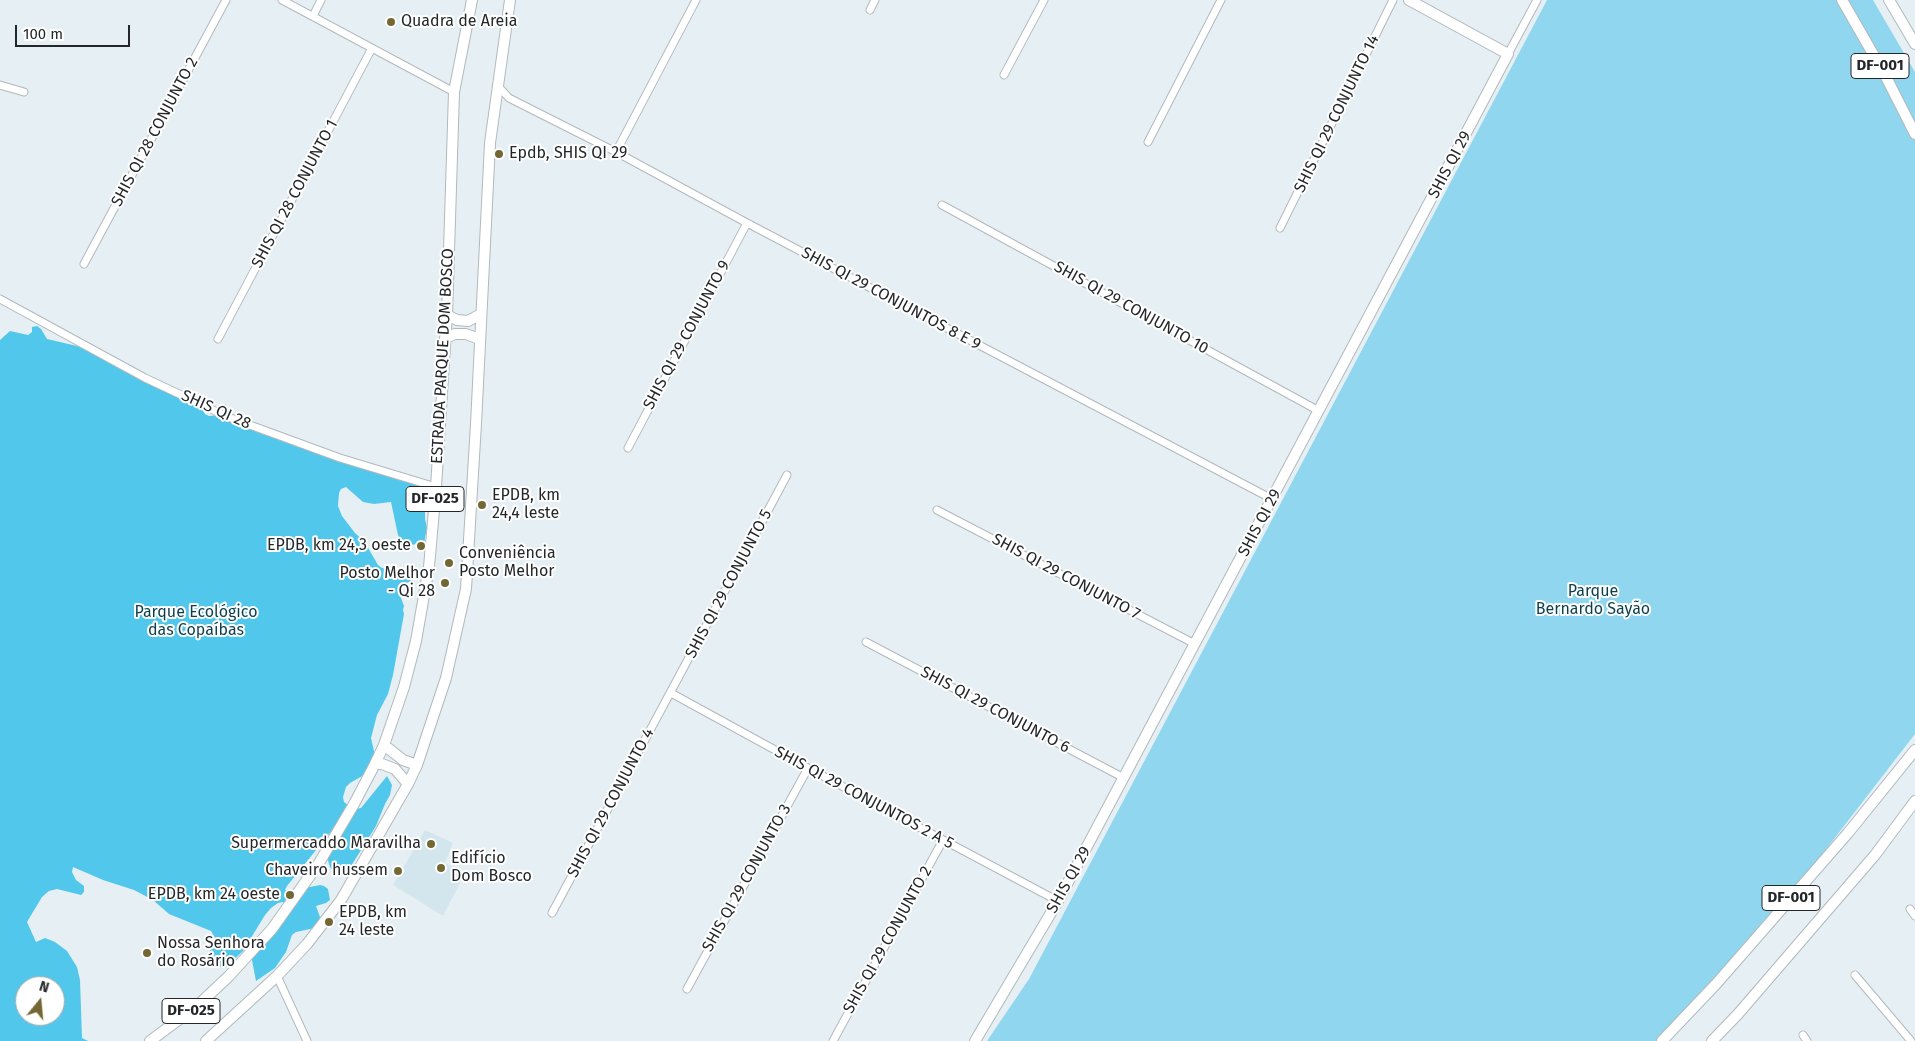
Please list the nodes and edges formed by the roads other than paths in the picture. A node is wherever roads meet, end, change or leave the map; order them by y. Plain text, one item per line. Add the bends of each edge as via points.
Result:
1 (226, 0) edge
2 (282, 0) edge
3 (321, 0) edge
4 (472, 0) edge
5 (510, 0) edge
6 (696, 0) edge
7 (875, 0) edge
8 (1044, 0) edge
9 (1221, 0) edge
10 (1393, 0) edge
11 (1409, 0) edge
12 (1537, 0) edge
13 (1842, 0) edge
14 (1889, 0) edge
15 (870, 10) dead end
16 (313, 16) junction
17 (1915, 44) edge
18 (372, 48) junction
19 (1508, 54) junction
20 (1004, 75) dead end
21 (497, 84) junction
22 (0, 85) edge
23 (24, 92) dead end
24 (454, 92) junction
25 (510, 98) junction
26 (495, 101) junction
27 (1915, 134) edge
28 (1148, 142) dead end
29 (616, 152) junction
30 (942, 205) dead end
31 (747, 223) junction
32 (1280, 228) dead end
33 (84, 264) dead end
34 (0, 300) edge
35 (481, 314) junction
36 (447, 315) junction
37 (445, 338) junction
38 (479, 339) junction
39 (218, 340) dead end
40 (1319, 411) junction
41 (628, 448) dead end
42 (787, 475) dead end
43 (436, 487) junction
44 (1272, 499) junction
45 (937, 510) dead end
46 (866, 642) dead end
47 (1195, 644) junction
48 (671, 693) junction
49 (384, 745) junction
50 (1915, 750) edge
51 (375, 764) junction
52 (417, 765) junction
53 (808, 768) junction
54 (1124, 778) junction
55 (408, 784) junction
56 (1915, 800) edge
57 (943, 840) junction
58 (1058, 901) junction
59 (1910, 910) dead end
60 (552, 914) dead end
61 (1915, 916) edge
62 (1855, 975) dead end
63 (277, 976) junction
64 (687, 989) dead end
65 (152, 1040) edge
66 (206, 1041) edge
67 (307, 1041) edge
68 (833, 1041) edge
69 (975, 1041) edge
70 (1662, 1041) edge
71 (1712, 1041) edge
72 (1911, 1041) edge

1 - 33 street, SHIS QI 28 CONJUNTO 2
2 - 16 street
3 - 16 street
4 - 24 main road, ESTRADA PARQUE DOM BOSCO / DF-025
5 - 21 main road, DF-025
6 - 29 street
7 - 15 street
8 - 20 street
9 - 28 street
10 - 32 street, SHIS QI 29 CONJUNTO 14
11 - 19 main road
12 - 19 street, SHIS QI 29
13 - 27 main road, DF-001
14 - 17 main road, DF-001
16 - 18 street
18 - 24 street
18 - 39 street, SHIS QI 28 CONJUNTO 1
19 - 40 main road, SHIS QI 29
21 - 25 street, SHIS QI 29 CONJUNTOS 8 E 9
21 - 26 main road, DF-025
22 - 23 street
24 - 36 main road, ESTRADA PARQUE DOM BOSCO / DF-025
25 - 26 street
25 - 29 street, SHIS QI 29 CONJUNTOS 8 E 9
26 - 35 main road, DF-025
29 - 31 street, SHIS QI 29 CONJUNTOS 8 E 9
30 - 40 street, SHIS QI 29 CONJUNTO 10
31 - 41 street, SHIS QI 29 CONJUNTO 9
31 - 44 street, SHIS QI 29 CONJUNTOS 8 E 9
34 - 43 street, SHIS QI 28 via 145,378 228,417 340,458
35 - 36 main road via 468,320 457,320
35 - 38 main road, DF-025
36 - 37 main road, ESTRADA PARQUE DOM BOSCO / DF-025
37 - 38 main road via 466,334
37 - 43 main road, ESTRADA PARQUE DOM BOSCO / DF-025
38 - 52 main road, DF-025 via 466,588 446,678
40 - 44 main road, SHIS QI 29
42 - 48 street, SHIS QI 29 CONJUNTO 5
43 - 49 main road, ESTRADA PARQUE DOM BOSCO / DF-025 via 429,567 416,641
44 - 47 main road, SHIS QI 29
45 - 47 street, SHIS QI 29 CONJUNTO 7
46 - 54 street, SHIS QI 29 CONJUNTO 6
47 - 54 main road, SHIS QI 29
48 - 53 street, SHIS QI 29 CONJUNTOS 2 A 5
48 - 60 street, SHIS QI 29 CONJUNTO 4
49 - 51 main road, ESTRADA PARQUE DOM BOSCO / DF-025
49 - 52 main road via 403,760
50 - 70 main road, DF-001 via 1737,961
51 - 55 main road via 395,769
51 - 65 main road, ESTRADA PARQUE DOM BOSCO / DF-025 via 319,863 272,929 196,1007
52 - 55 main road, DF-025
53 - 57 street, SHIS QI 29 CONJUNTOS 2 A 5
53 - 64 street, SHIS QI 29 CONJUNTO 3
54 - 58 main road, SHIS QI 29
55 - 63 main road, DF-025 via 341,900
56 - 71 main road, DF-001 via 1875,855
57 - 58 street, SHIS QI 29 CONJUNTOS 2 A 5
57 - 68 street, SHIS QI 29 CONJUNTO 2
58 - 69 main road, SHIS QI 29
59 - 61 street
62 - 72 street
63 - 66 main road, DF-025
63 - 67 street

